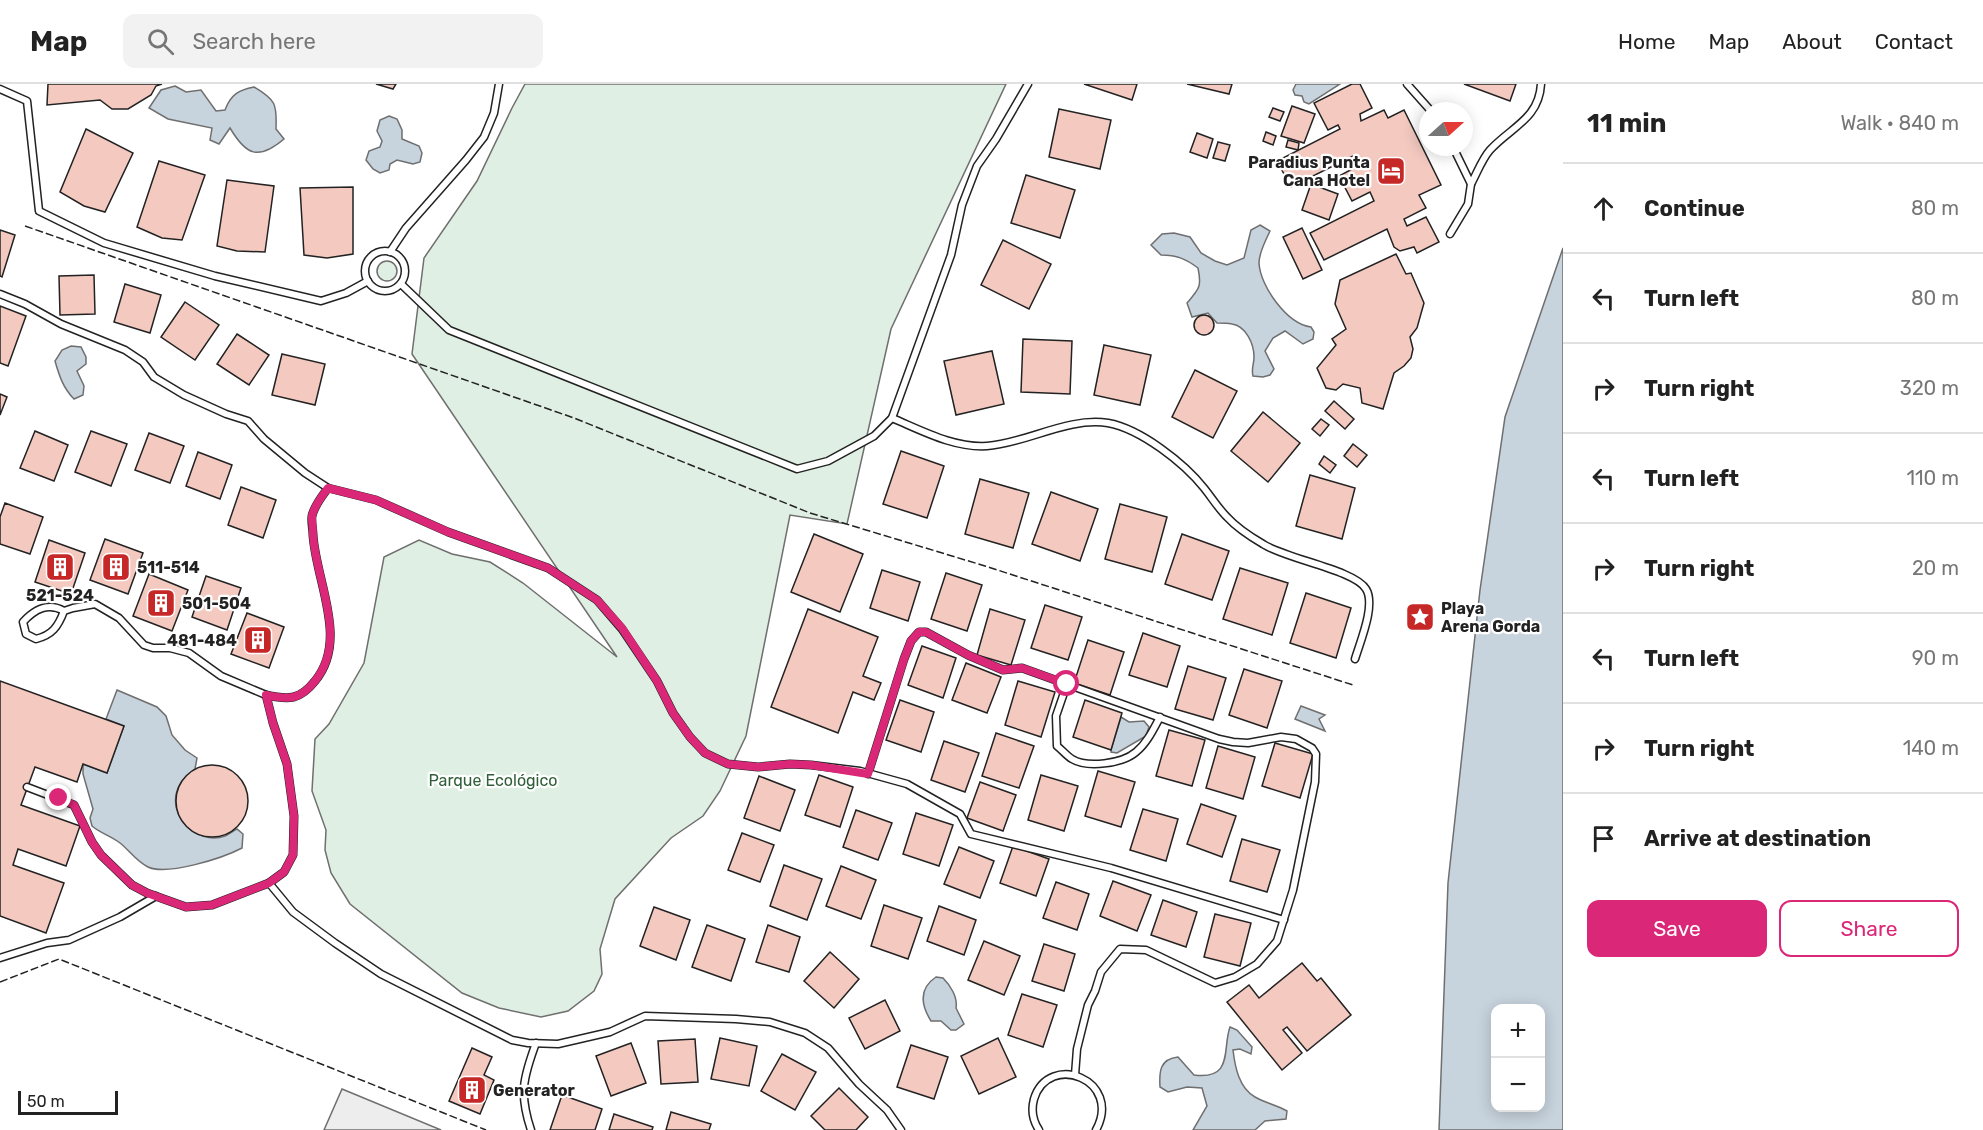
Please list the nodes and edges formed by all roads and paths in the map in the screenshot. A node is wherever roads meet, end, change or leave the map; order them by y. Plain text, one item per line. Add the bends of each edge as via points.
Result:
1 (499, 84) edge
2 (1028, 84) edge
3 (1407, 84) edge
4 (1540, 84) edge
5 (0, 89) edge
6 (1423, 102) edge
7 (1458, 156) edge
8 (1472, 184) junction
9 (1450, 234) dead end
10 (390, 252) junction
11 (368, 281) junction
12 (401, 284) junction
13 (0, 294) edge
14 (892, 418) junction
15 (328, 488) junction
16 (64, 611) junction
17 (1355, 659) dead end
18 (1067, 684) junction
19 (266, 695) junction
20 (1160, 717) junction
21 (868, 774) junction
22 (27, 787) dead end
23 (269, 883) junction
24 (156, 896) junction
25 (1284, 920) junction
26 (0, 958) edge
27 (536, 1043) junction
28 (1075, 1075) junction
29 (531, 1130) edge
30 (902, 1130) edge
31 (1039, 1130) edge
32 (1096, 1130) edge

1 - 10 lane via 494,113 483,137
2 - 14 lane via 977,166 962,205 951,255
3 - 6 lane
4 - 8 lane via 1540,96 1532,112 1490,151
5 - 11 lane via 27,100 39,211 104,243 215,276 321,301
7 - 8 lane
8 - 9 lane via 1468,204
10 - 11 lane via 372,257 366,268
10 - 12 lane via 404,265
11 - 12 lane via 384,291
12 - 14 lane via 449,330 797,469 828,461 874,436
13 - 15 lane via 125,350 143,362 154,377 174,389 248,421 264,439
14 - 17 lane via 947,441 972,446 990,446 1070,425 1107,423 1127,429 1186,469 1228,518 1265,546 1344,574 1366,588 1370,606
15 - 19 lane via 312,516 317,567 332,633 325,667 305,693 284,699
15 - 21 lane via 376,500 448,532 548,568 597,600 622,628 673,713 705,753 728,764 811,765
16 - 16 lane via 45,606 32,612 23,622 26,634 36,639 49,635
16 - 19 lane via 95,604 118,618 144,645 189,653 221,676
18 - 20 lane
18 - 20 lane via 1056,716 1057,736 1058,746 1072,759 1089,765 1134,754 1149,738
18 - 21 lane via 1022,668 1003,670 919,632 904,659
19 - 23 lane via 287,764 294,816 293,855 284,872
20 - 25 lane via 1233,742 1296,739 1316,754 1315,782
21 - 25 lane via 907,784 960,814 971,834 1111,868
22 - 24 lane via 74,805 101,855 132,885
23 - 24 lane via 212,905 186,907
23 - 27 lane via 293,912 381,974 512,1040
24 - 26 lane via 120,918 69,940
25 - 28 lane via 1277,941 1257,964 1215,983 1146,950 1120,950 1101,972 1088,1005
27 - 29 lane via 523,1085
27 - 30 lane via 558,1044 599,1035 645,1016 770,1022 805,1033 828,1048
28 - 31 lane via 1053,1077 1037,1091 1032,1112
28 - 32 lane via 1089,1082 1099,1094 1103,1109

